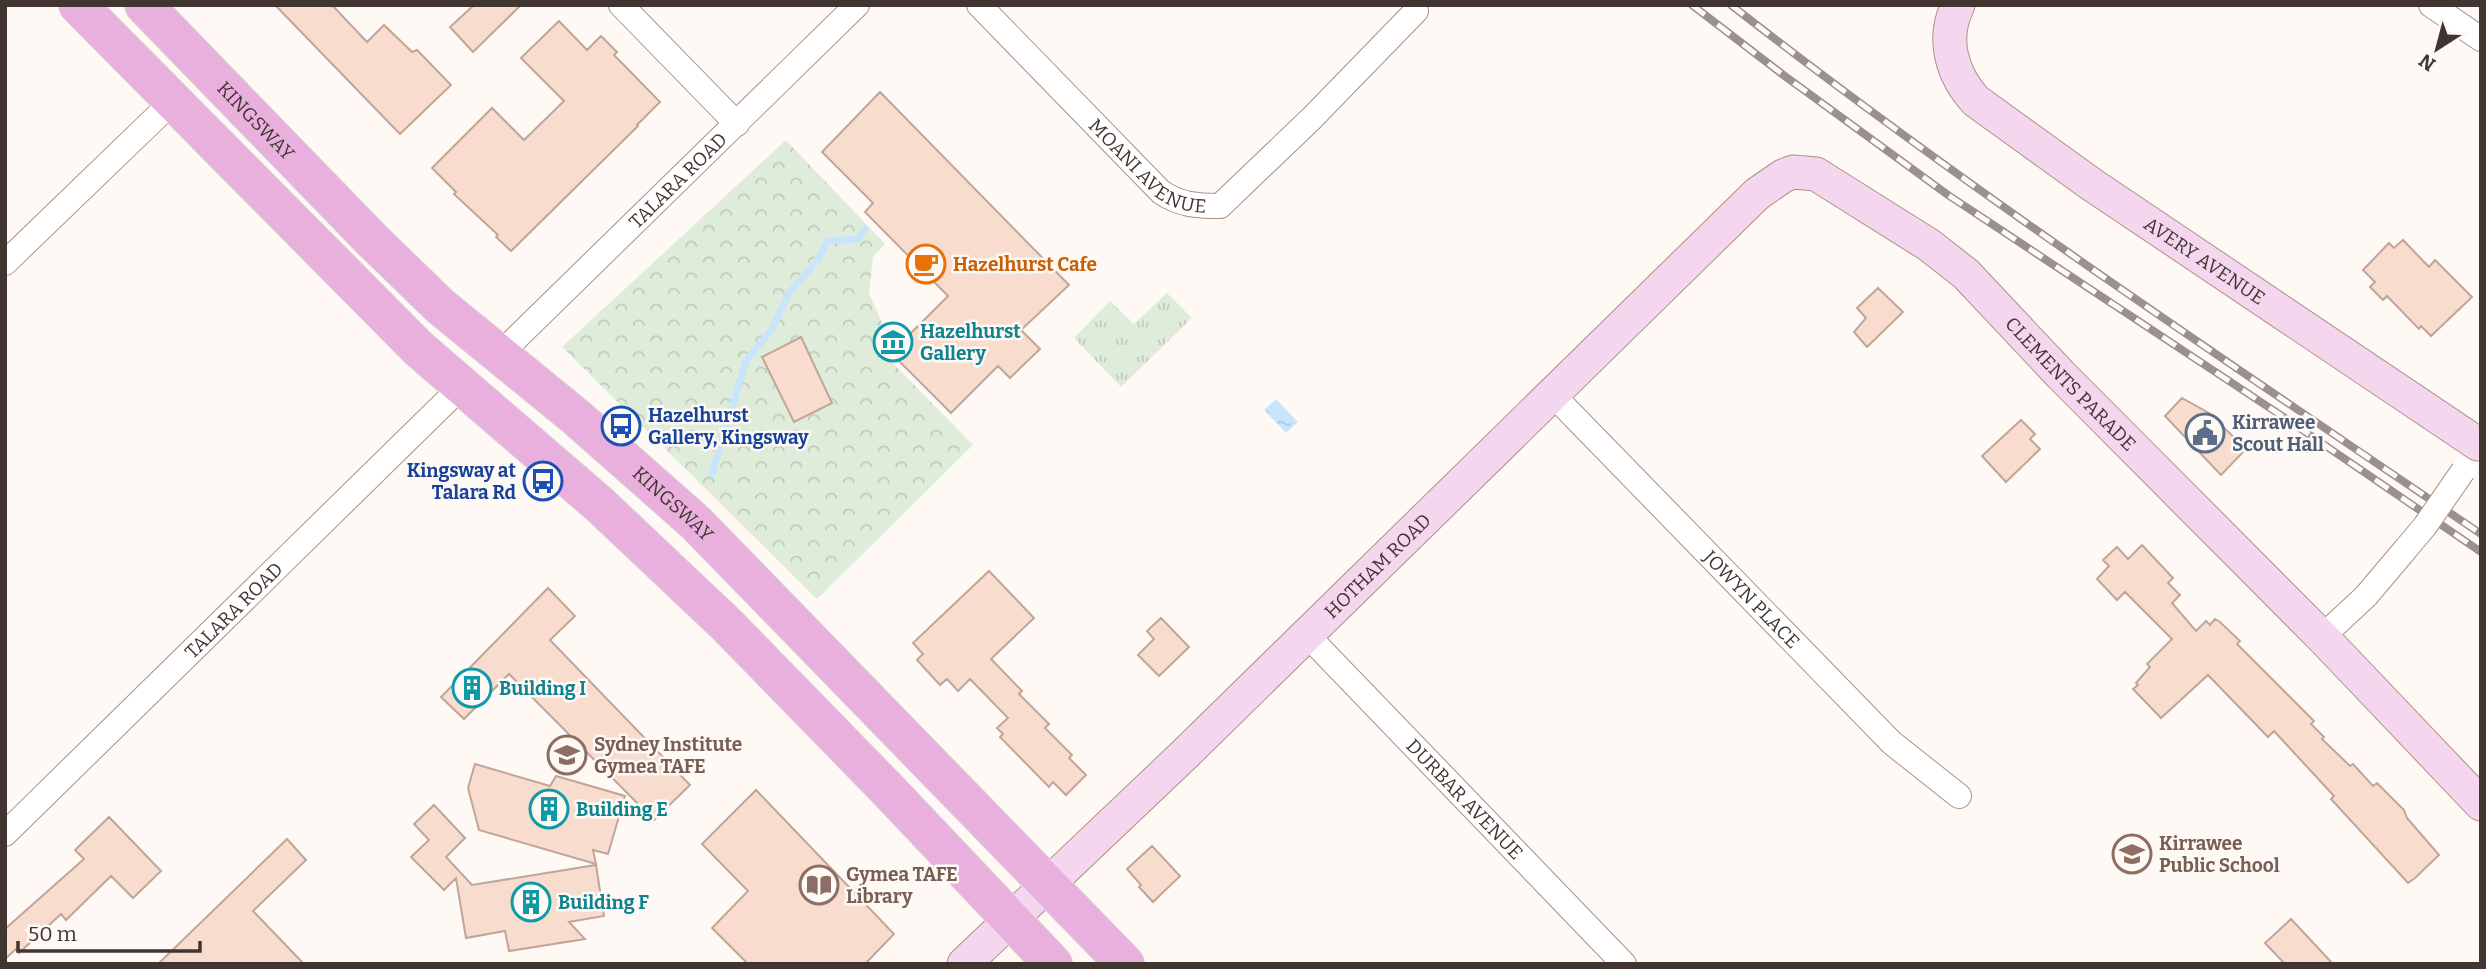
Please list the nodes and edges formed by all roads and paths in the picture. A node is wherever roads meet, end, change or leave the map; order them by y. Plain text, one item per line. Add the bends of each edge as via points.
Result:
1 (78, 5) edge
2 (144, 5) edge
3 (621, 5) edge
4 (857, 5) edge
5 (979, 5) edge
6 (1958, 5) edge
7 (2431, 5) edge
8 (1416, 12) dead end
9 (2481, 39) edge
10 (172, 102) junction
11 (737, 124) junction
12 (1793, 173) joint
13 (5, 263) edge
14 (499, 355) junction
15 (461, 387) junction
16 (1553, 396) junction
17 (2474, 454) edge
18 (1306, 634) junction
19 (2322, 637) junction
20 (1959, 796) dead end
21 (2481, 804) edge
22 (5, 834) edge
23 (1048, 885) junction
24 (1010, 918) junction
25 (964, 964) edge
26 (1054, 964) edge
27 (1125, 964) edge
28 (1624, 964) edge

1 - 10 main road
2 - 14 main road, KINGSWAY via 371,239
3 - 11 street
4 - 11 street, TALARA ROAD
5 - 8 street, MOANI AVENUE via 1161,192 1195,206 1220,206
6 - 17 street, AVERY AVENUE via 1951,26 1951,56 1964,88 1976,101
7 - 9 street
10 - 13 street
10 - 15 main road
11 - 14 street, TALARA ROAD
12 - 16 street, HOTHAM ROAD via 1757,194
12 - 19 street, CLEMENTS PARADE via 1816,174 1929,245 1966,274
14 - 23 main road, KINGSWAY via 696,523
15 - 22 street, TALARA ROAD
15 - 24 main road via 660,559
16 - 18 street, HOTHAM ROAD
16 - 20 street, JOWYN PLACE via 1892,743
17 - 19 street, bridge via 2425,526 2366,596
18 - 23 street, HOTHAM ROAD
18 - 28 street, DURBAR AVENUE
19 - 21 street, CLEMENTS PARADE
23 - 24 street, HOTHAM ROAD
23 - 27 main road, KINGSWAY
24 - 25 street, HOTHAM ROAD
24 - 26 main road

